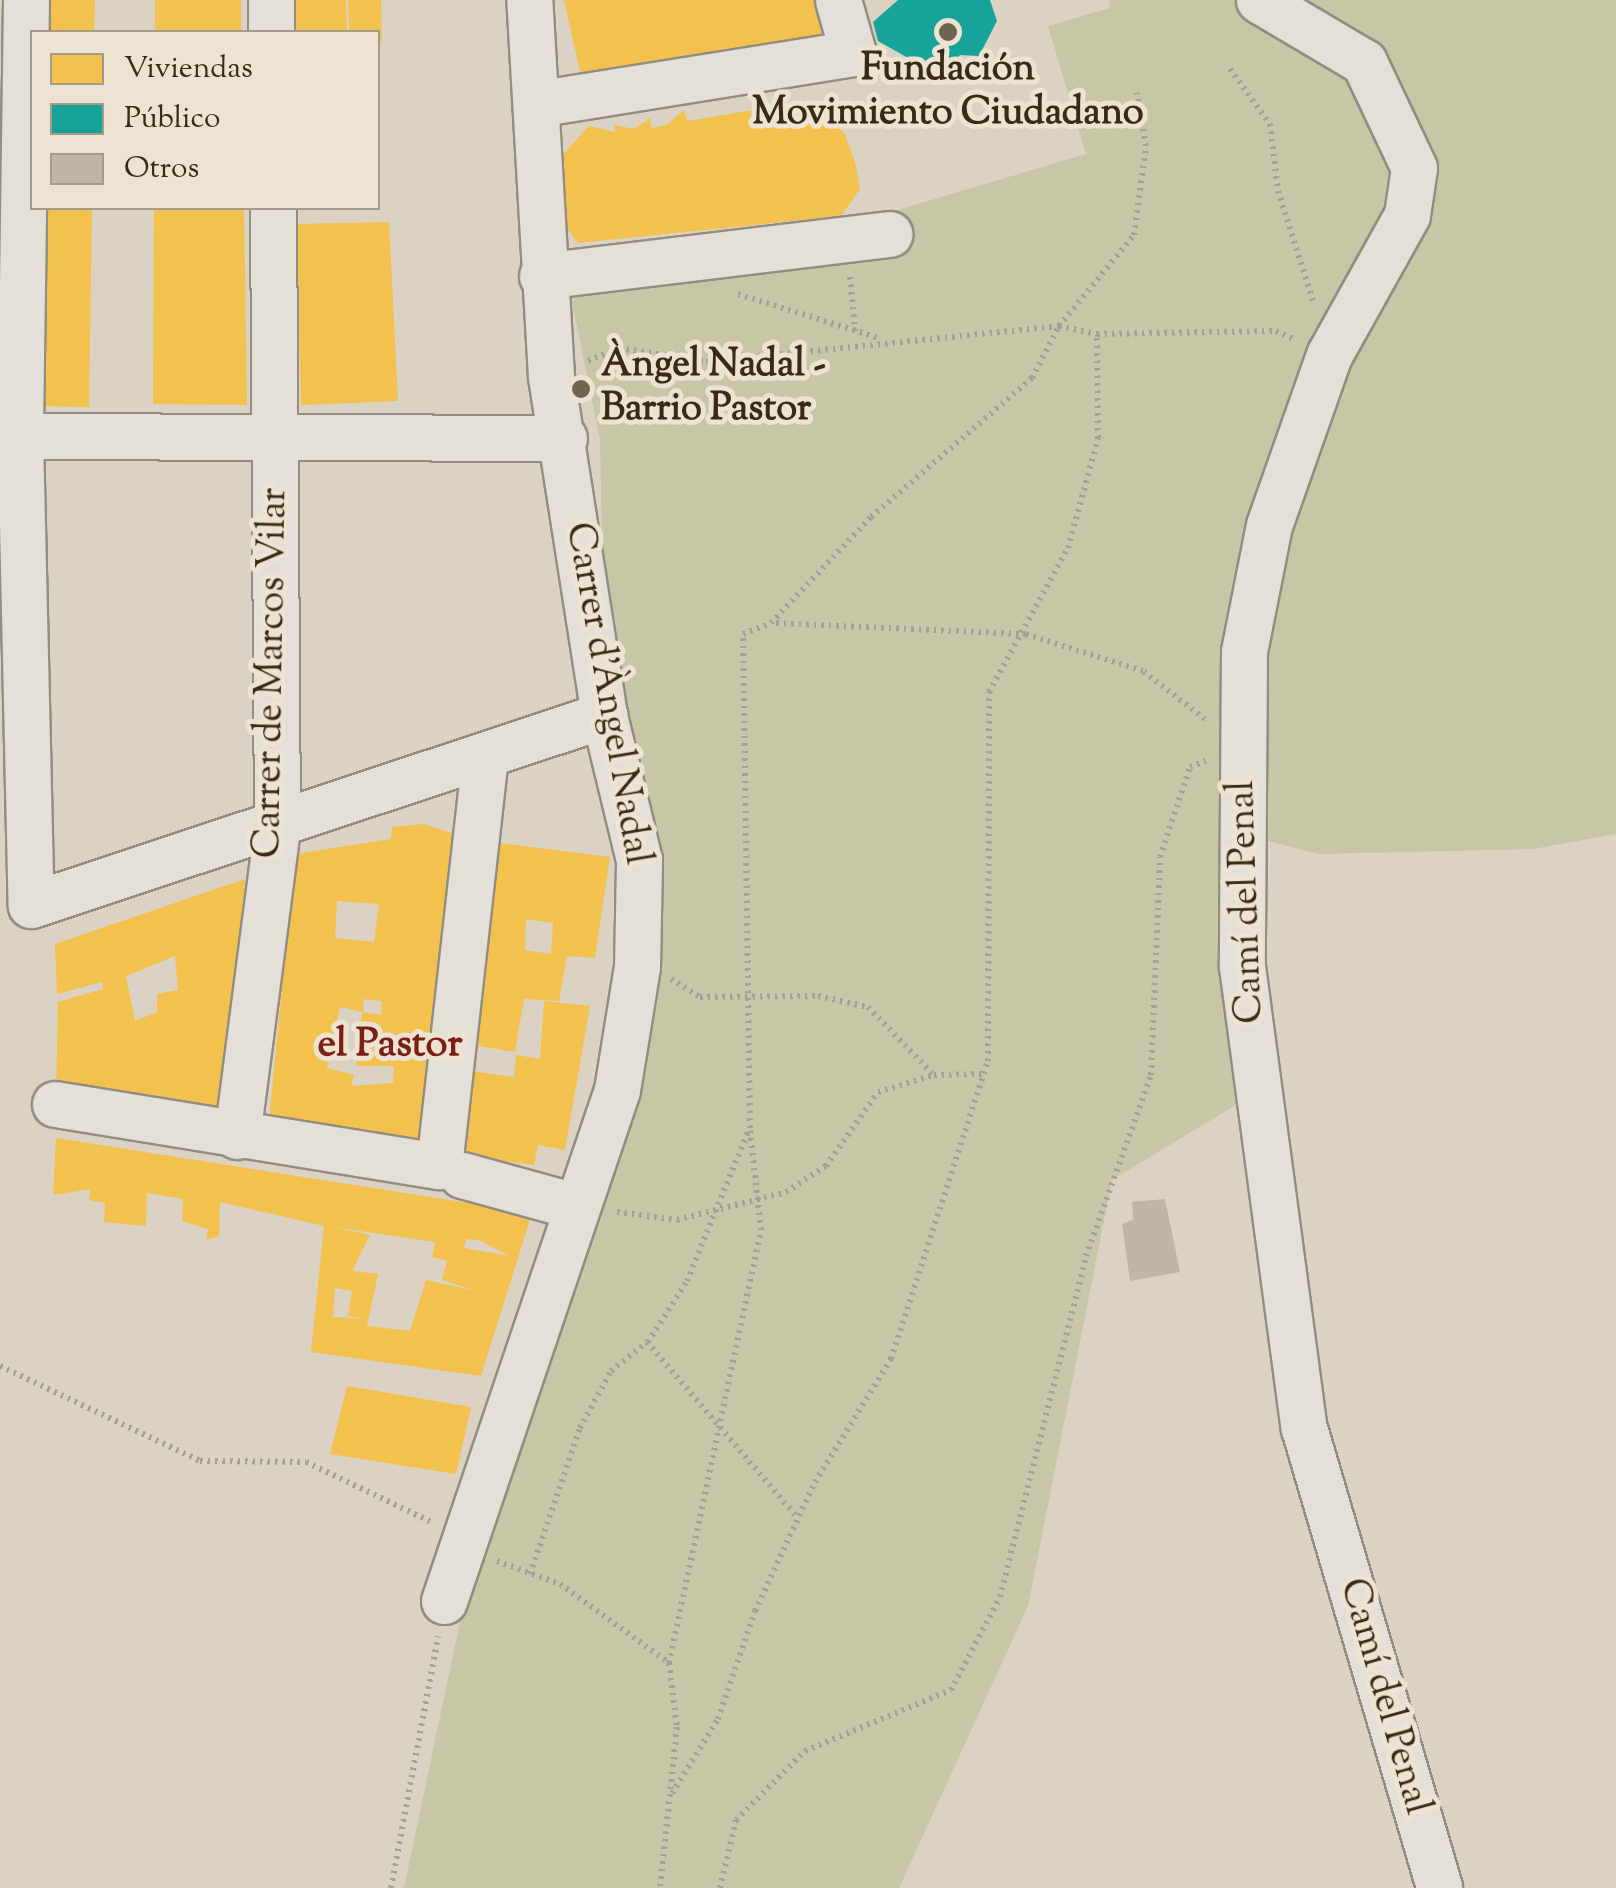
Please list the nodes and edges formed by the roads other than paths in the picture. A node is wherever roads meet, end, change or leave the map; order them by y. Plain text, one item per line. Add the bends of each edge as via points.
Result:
1 (26, 0) edge
2 (271, 0) edge
3 (529, 0) edge
4 (838, 0) edge
5 (1259, 0) edge
6 (271, 30) edge
7 (542, 103) junction
8 (273, 210) edge
9 (868, 236) road end
10 (542, 276) junction
11 (20, 436) junction
12 (275, 437) junction
13 (564, 438) junction
14 (604, 715) junction
15 (485, 757) junction
16 (277, 829) junction
17 (55, 1104) dead end
18 (237, 1136) junction
19 (451, 1171) junction
20 (572, 1204) junction
21 (444, 1601) road end
22 (1438, 1888) edge

1 - 11 street
2 - 6 street
3 - 7 street, Carrer d'Àngel Nadal
4 - 7 street via 853,53
5 - 22 street, Camí del Penal via 1364,62 1414,168 1407,215 1376,284 1329,355 1269,525 1244,650 1242,966 1304,1428
7 - 10 street, Carrer d'Àngel Nadal
8 - 12 street, Carrer de Marcos Vilar
9 - 10 street
10 - 13 street, Carrer d'Àngel Nadal
11 - 12 street
11 - 16 street via 31,906
12 - 13 street
12 - 16 street, Carrer de Marcos Vilar
13 - 14 street, Carrer d'Àngel Nadal
14 - 15 street
14 - 20 street, Carrer d'Àngel Nadal via 639,860 637,968 617,1090
15 - 16 street
15 - 19 street
16 - 18 street, Carrer de Marcos Vilar
17 - 18 street
18 - 19 street
19 - 20 street
20 - 21 street, Carrer d'Àngel Nadal

